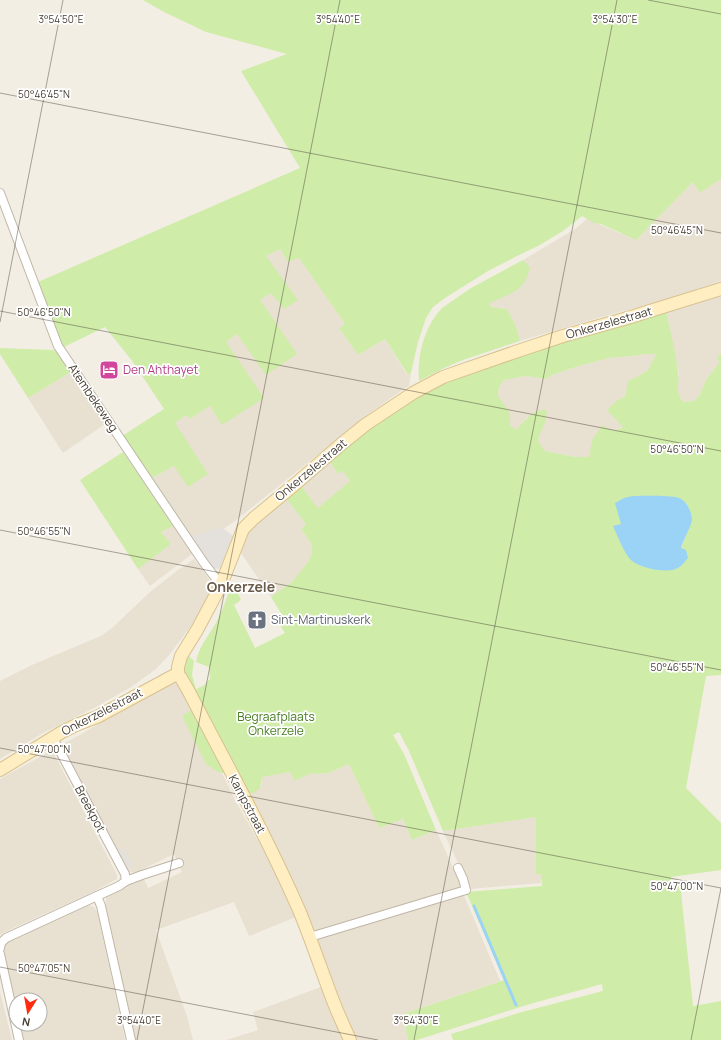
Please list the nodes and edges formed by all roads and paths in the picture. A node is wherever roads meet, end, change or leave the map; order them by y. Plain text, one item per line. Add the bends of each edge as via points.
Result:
1 (0, 193) edge
2 (721, 289) edge
3 (221, 585) junction
4 (178, 674) junction
5 (53, 738) junction
6 (0, 770) edge
7 (179, 863) dead end
8 (458, 868) dead end
9 (126, 881) junction
10 (97, 896) junction
11 (310, 937) junction
12 (0, 945) edge
13 (0, 954) edge
14 (19, 1040) edge
15 (131, 1040) edge
16 (350, 1040) edge

1 - 3 street, Atembekeweg via 58,346
2 - 3 street, Onkerzelestraat via 518,351 443,377 413,393 360,429 248,523 241,534
3 - 4 street, Onkerzelestraat via 181,656
4 - 5 street, Onkerzelestraat
4 - 11 street, Kampstraat via 261,829
5 - 6 street, Onkerzelestraat
5 - 9 street, Breekpot via 125,874
7 - 9 street
8 - 11 street via 466,890
9 - 10 street
10 - 12 street via 6,938
10 - 15 street via 102,906
11 - 16 street, Kampstraat
13 - 14 street

